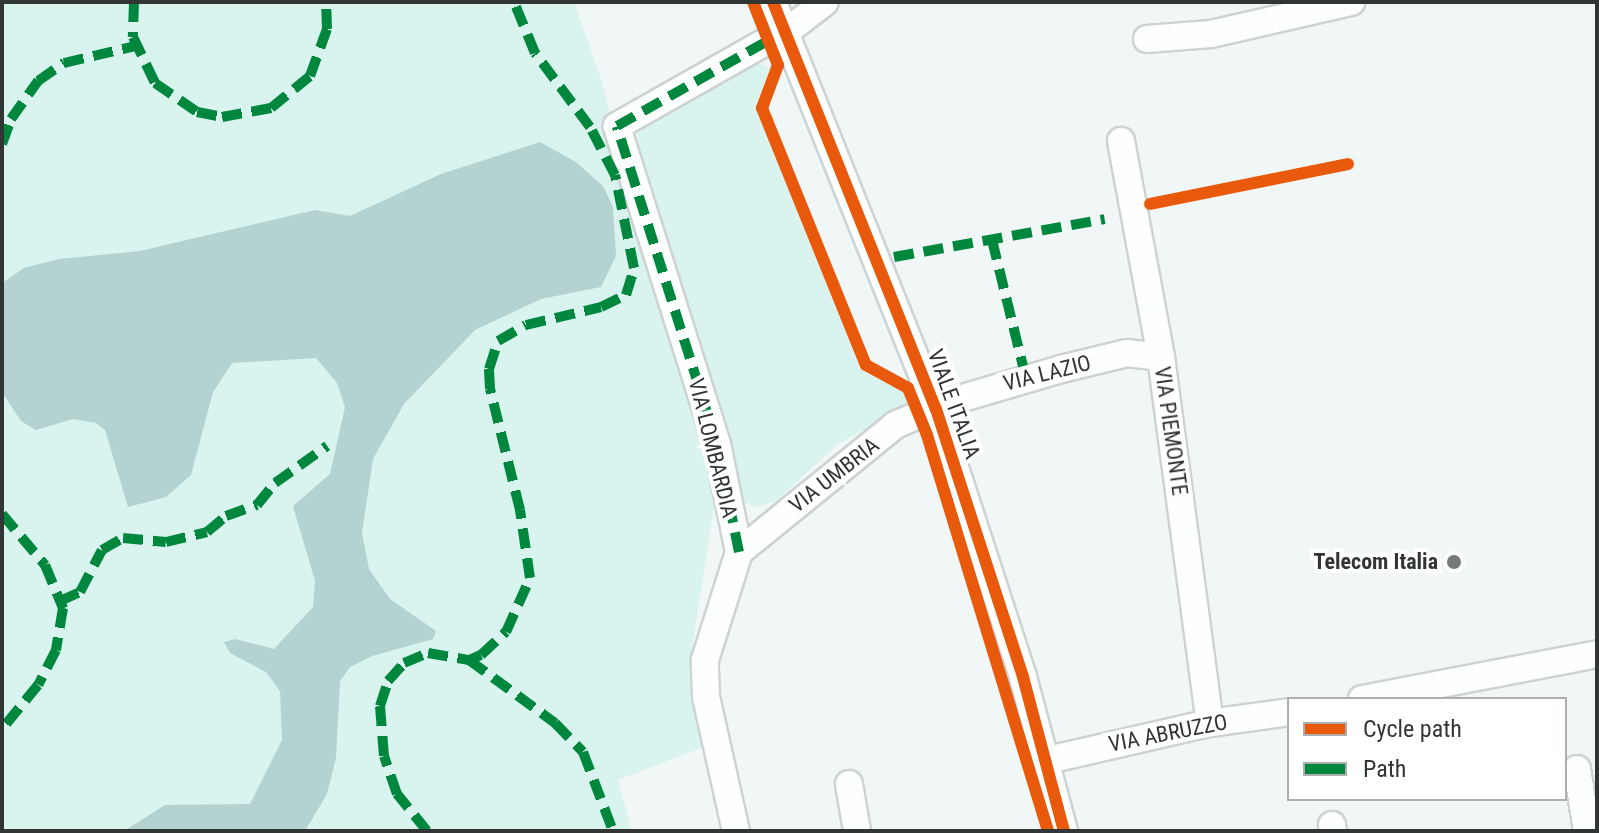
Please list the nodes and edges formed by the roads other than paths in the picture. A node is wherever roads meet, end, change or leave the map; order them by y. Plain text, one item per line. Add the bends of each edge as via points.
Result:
1 (773, 2) edge
2 (825, 2) edge
3 (1351, 2) edge
4 (777, 36) junction
5 (1147, 39) dead end
6 (1121, 141) dead end
7 (1161, 357) junction
8 (936, 409) junction
9 (739, 552) junction
10 (1597, 654) edge
11 (1372, 697) edge
12 (1287, 712) edge
13 (1210, 723) junction
14 (1048, 760) junction
15 (1577, 769) dead end
16 (849, 784) dead end
17 (736, 831) edge
18 (857, 831) edge
19 (1064, 831) edge
20 (1587, 831) edge

1 - 4 street, VIALE ITALIA
2 - 4 street
3 - 5 street via 1211,34
4 - 8 street, VIALE ITALIA
4 - 9 street, VIA LOMBARDIA via 617,126 717,444
6 - 7 street, VIA PIEMONTE
7 - 8 street, VIA LAZIO via 1127,353 995,387
7 - 13 street, VIA PIEMONTE
8 - 9 street, VIA UMBRIA via 895,425
8 - 14 street, VIALE ITALIA
9 - 17 street, VIA LOMBARDIA via 705,660 706,697
10 - 11 street
12 - 13 street, VIA ABRUZZO
13 - 14 street, VIA ABRUZZO
14 - 19 street, VIALE ITALIA
15 - 20 street
16 - 18 street

